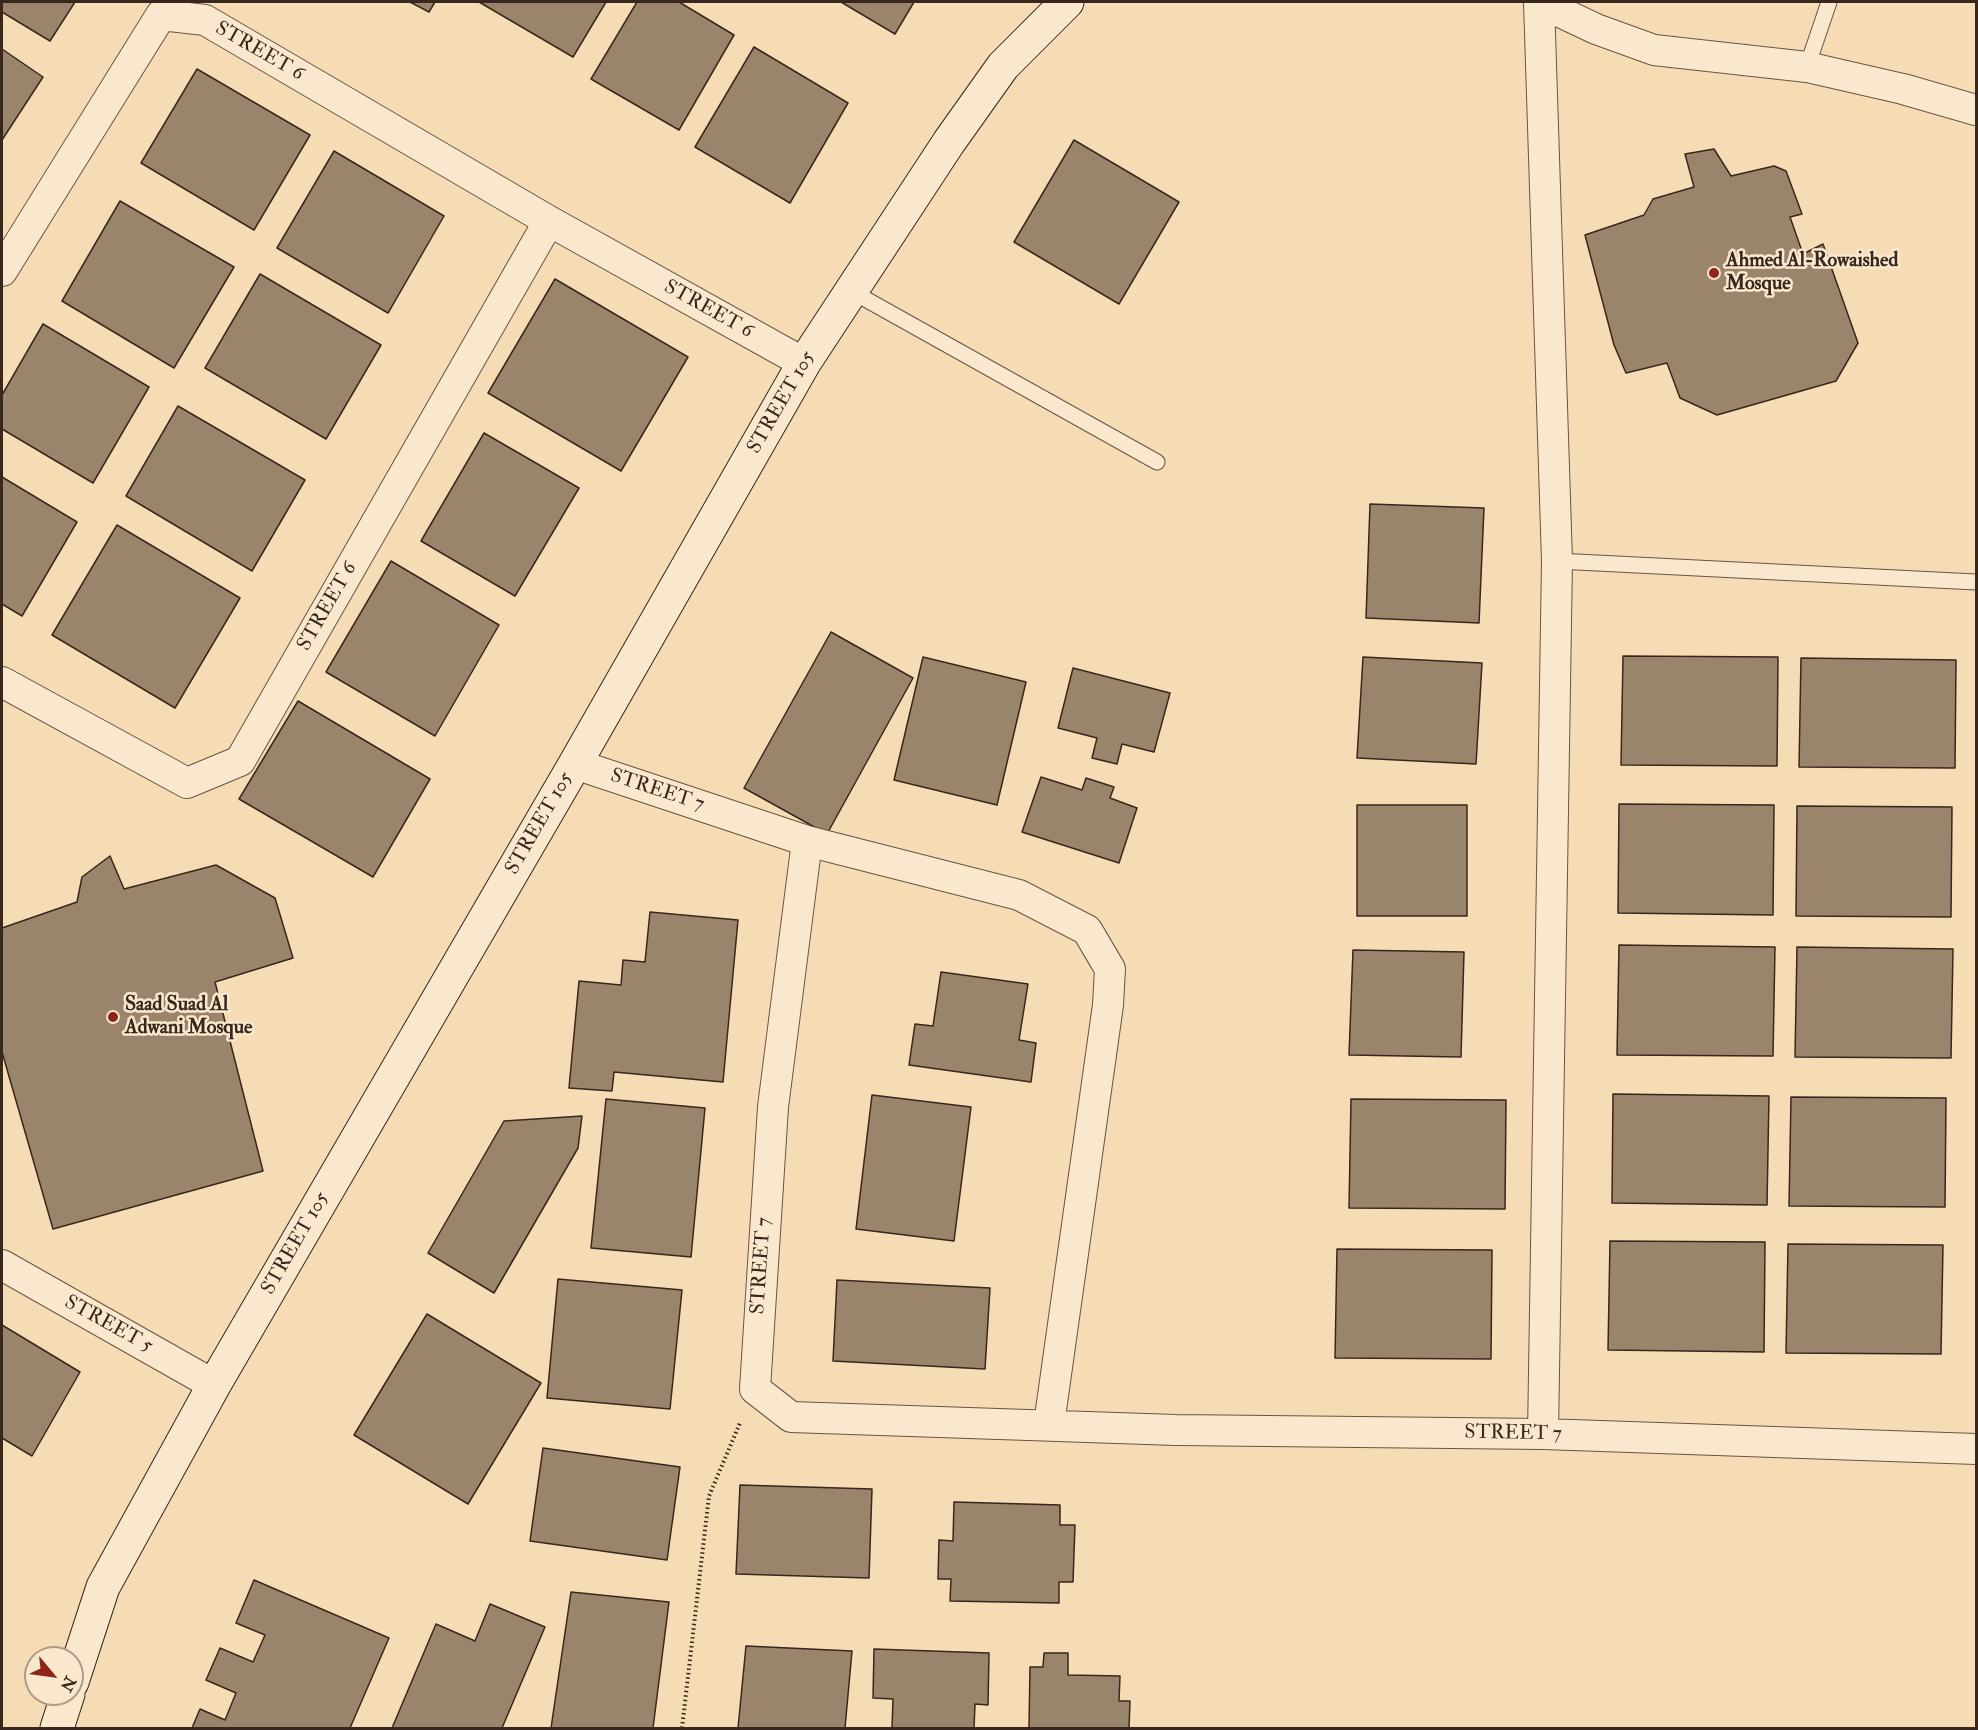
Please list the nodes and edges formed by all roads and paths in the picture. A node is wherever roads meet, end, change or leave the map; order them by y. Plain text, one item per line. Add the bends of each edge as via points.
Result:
1 (1066, 2) edge
2 (1539, 2) edge
3 (1829, 2) edge
4 (1808, 67) junction
5 (1977, 110) edge
6 (549, 221) junction
7 (2, 271) edge
8 (851, 291) junction
9 (804, 363) junction
10 (1156, 462) dead end
11 (1557, 561) junction
12 (1977, 582) edge
13 (2, 682) edge
14 (575, 764) junction
15 (807, 842) junction
16 (2, 1265) edge
17 (214, 1385) junction
18 (754, 1389) junction
19 (1049, 1424) junction
20 (1543, 1434) junction
21 (1977, 1449) edge
22 (84, 1646) edge
23 (64, 1706) edge
24 (57, 1728) edge
25 (681, 1728) edge

1 - 8 street, STREET 105 via 1003,66
2 - 4 street via 1654,50
2 - 11 street
3 - 4 lane
4 - 5 street via 1903,88
6 - 7 street, STREET 6 via 205,20 161,15
6 - 9 street, STREET 6
6 - 13 street, STREET 6 via 240,761 187,783
8 - 9 street, STREET 105
8 - 10 lane
9 - 14 street, STREET 105
11 - 12 lane
11 - 20 street
14 - 15 street, STREET 7
14 - 17 street, STREET 105
15 - 18 street, STREET 7 via 773,1107
15 - 19 street, STREET 7 via 1019,895 1087,930 1110,969
16 - 17 street, STREET 5
17 - 22 street, STREET 105 via 103,1587
18 - 19 street, STREET 7 via 791,1418
18 - 25 path via 709,1496
19 - 20 street, STREET 7 via 1176,1430
20 - 21 street, STREET 7
23 - 24 street

